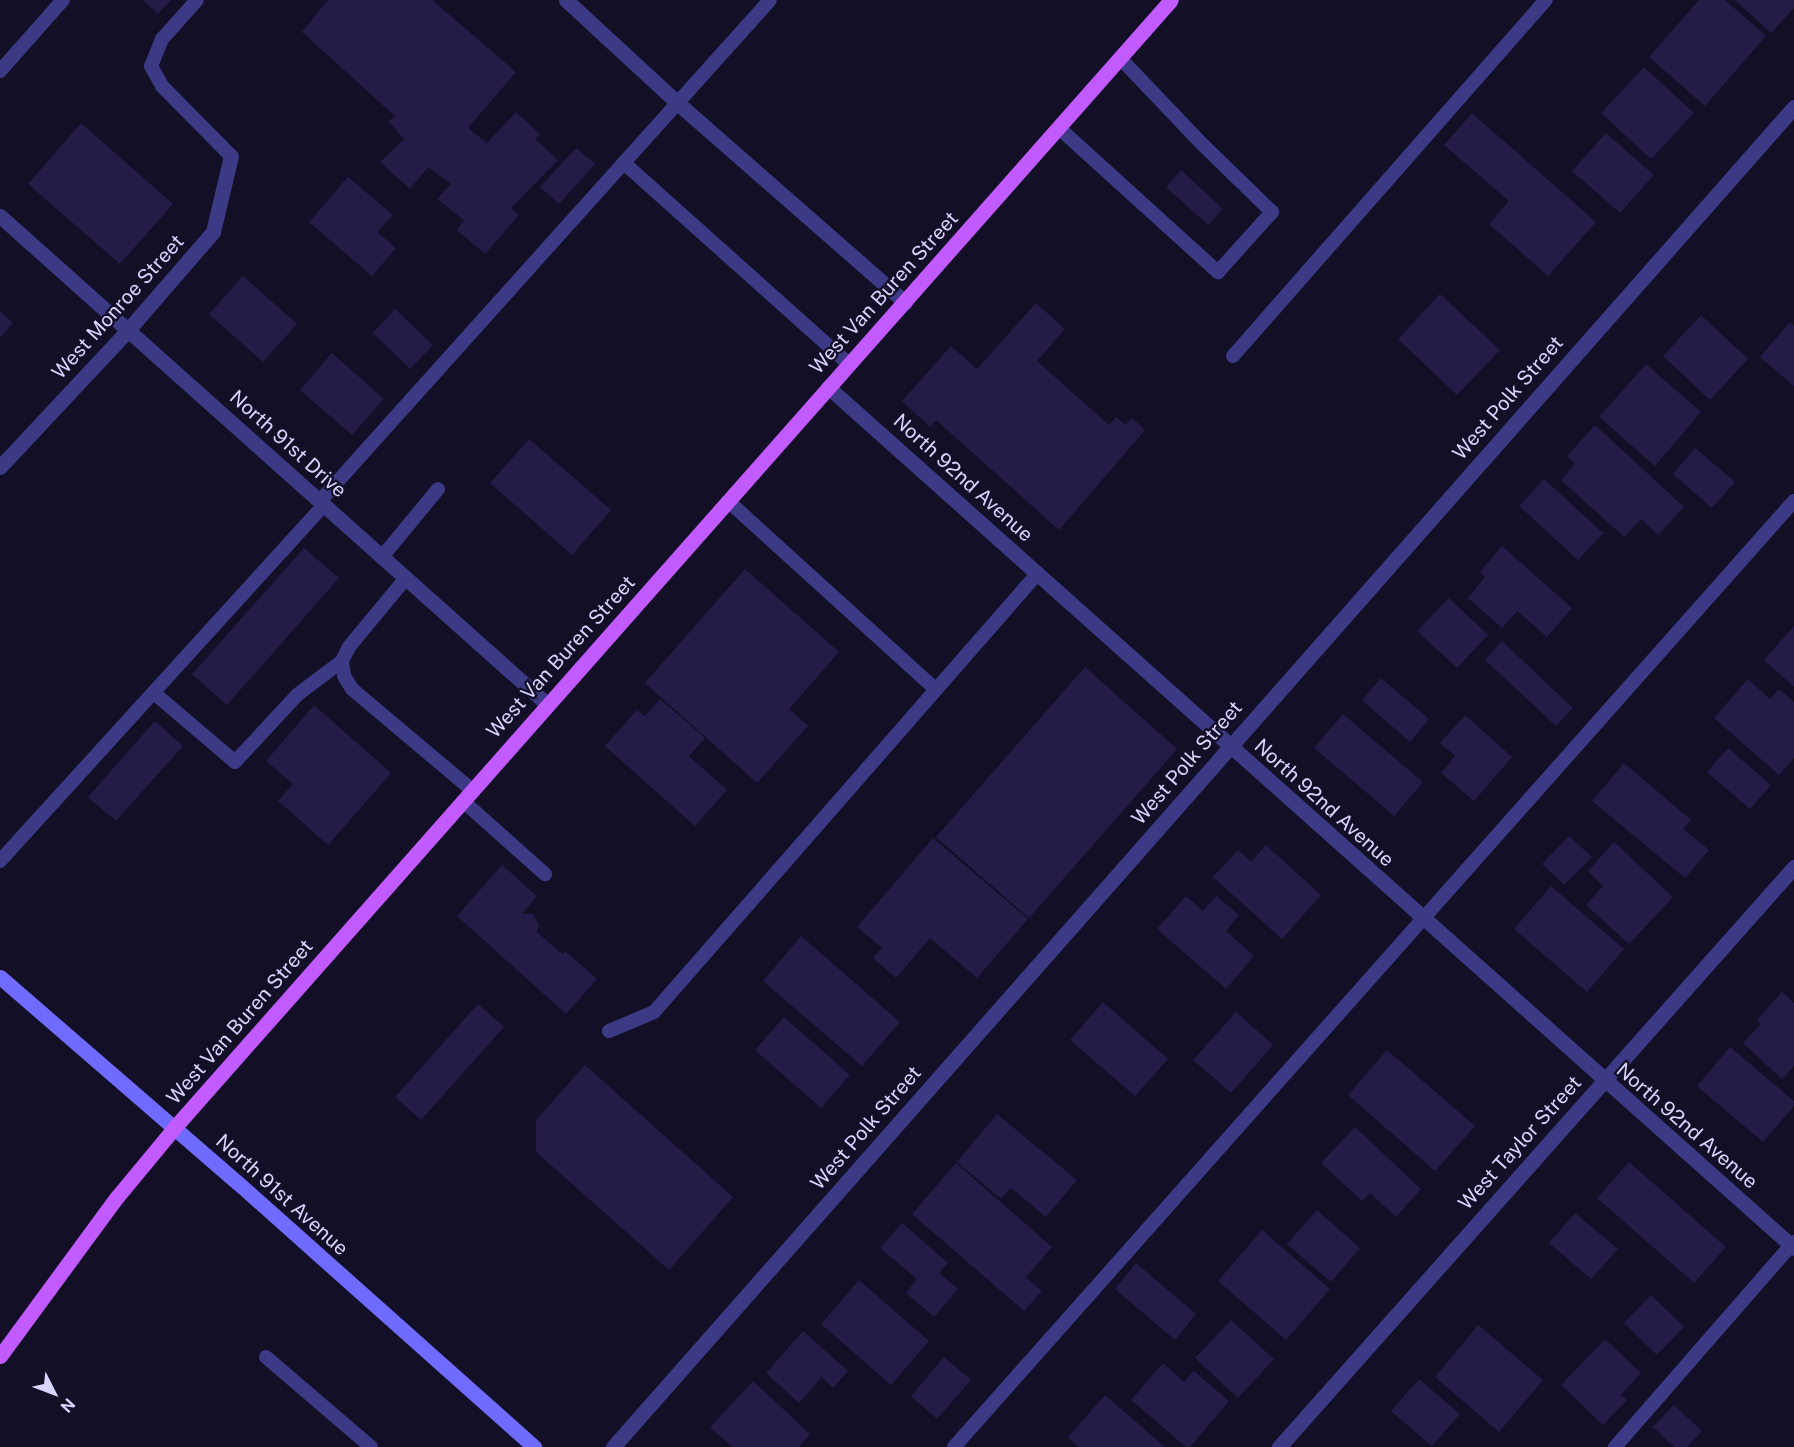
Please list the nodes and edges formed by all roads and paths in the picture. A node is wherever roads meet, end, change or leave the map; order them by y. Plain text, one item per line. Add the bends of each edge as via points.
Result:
1 (63, 0) edge
2 (197, 0) edge
3 (566, 0) edge
4 (770, 0) edge
5 (1172, 0) edge
6 (1546, 0) edge
7 (1120, 58) junction
8 (0, 70) edge
9 (678, 103) junction
10 (1794, 107) edge
11 (1059, 128) junction
12 (231, 156) joint
13 (624, 163) junction
14 (0, 216) edge
15 (905, 302) junction
16 (128, 330) junction
17 (1233, 356) dead end
18 (849, 364) junction
19 (828, 387) junction
20 (0, 467) edge
21 (438, 489) dead end
22 (728, 501) junction
23 (1794, 501) edge
24 (322, 503) junction
25 (382, 557) junction
26 (1038, 573) junction
27 (406, 578) junction
28 (342, 662) junction
29 (935, 689) junction
30 (154, 693) junction
31 (548, 704) junction
32 (1229, 747) junction
33 (468, 796) junction
34 (0, 861) edge
35 (1794, 867) edge
36 (545, 874) dead end
37 (1423, 919) junction
38 (0, 977) edge
39 (609, 1031) dead end
40 (1604, 1081) junction
41 (174, 1128) junction
42 (1793, 1246) edge
43 (0, 1356) edge
44 (266, 1357) dead end
45 (371, 1447) edge
46 (534, 1447) edge
47 (613, 1447) edge
48 (954, 1447) edge
49 (1279, 1447) edge
50 (1615, 1447) edge

1 - 8 lane
2 - 12 lane via 162,39 151,66 162,86
3 - 9 street
4 - 9 lane
5 - 7 main road, West Van Buren Street
6 - 17 lane
7 - 11 main road, West Van Buren Street
7 - 11 lane via 1272,212 1218,272
9 - 13 lane
9 - 15 street
10 - 32 street, West Polk Street
11 - 15 main road, West Van Buren Street
12 - 16 street, West Monroe Street via 213,232
13 - 18 lane
13 - 24 lane
14 - 16 street, North 91st Drive
15 - 18 main road, West Van Buren Street
16 - 20 street, West Monroe Street
16 - 24 street, North 91st Drive
18 - 19 main road, West Van Buren Street
19 - 22 main road, West Van Buren Street
19 - 26 street, North 92nd Avenue
21 - 25 lane
22 - 29 lane
22 - 31 main road, West Van Buren Street
23 - 37 lane
24 - 25 street, North 91st Drive
24 - 30 lane
25 - 27 street, North 91st Drive
26 - 29 lane
26 - 32 street, North 92nd Avenue
27 - 28 lane via 349,647
27 - 31 street, North 91st Drive
28 - 30 lane via 297,695 235,762
28 - 33 lane via 352,689
29 - 39 lane via 654,1012
30 - 34 lane
31 - 33 main road, West Van Buren Street
32 - 37 street, North 92nd Avenue
32 - 47 street, West Polk Street
33 - 36 lane
33 - 41 main road, West Van Buren Street
35 - 40 street, West Taylor Street
37 - 40 street, North 92nd Avenue
37 - 48 lane
38 - 41 main road, North 91st Avenue
40 - 42 street, North 92nd Avenue
40 - 49 street, West Taylor Street
41 - 43 main road, West Van Buren Street via 117,1197
41 - 46 main road, North 91st Avenue
42 - 50 lane
44 - 45 lane

